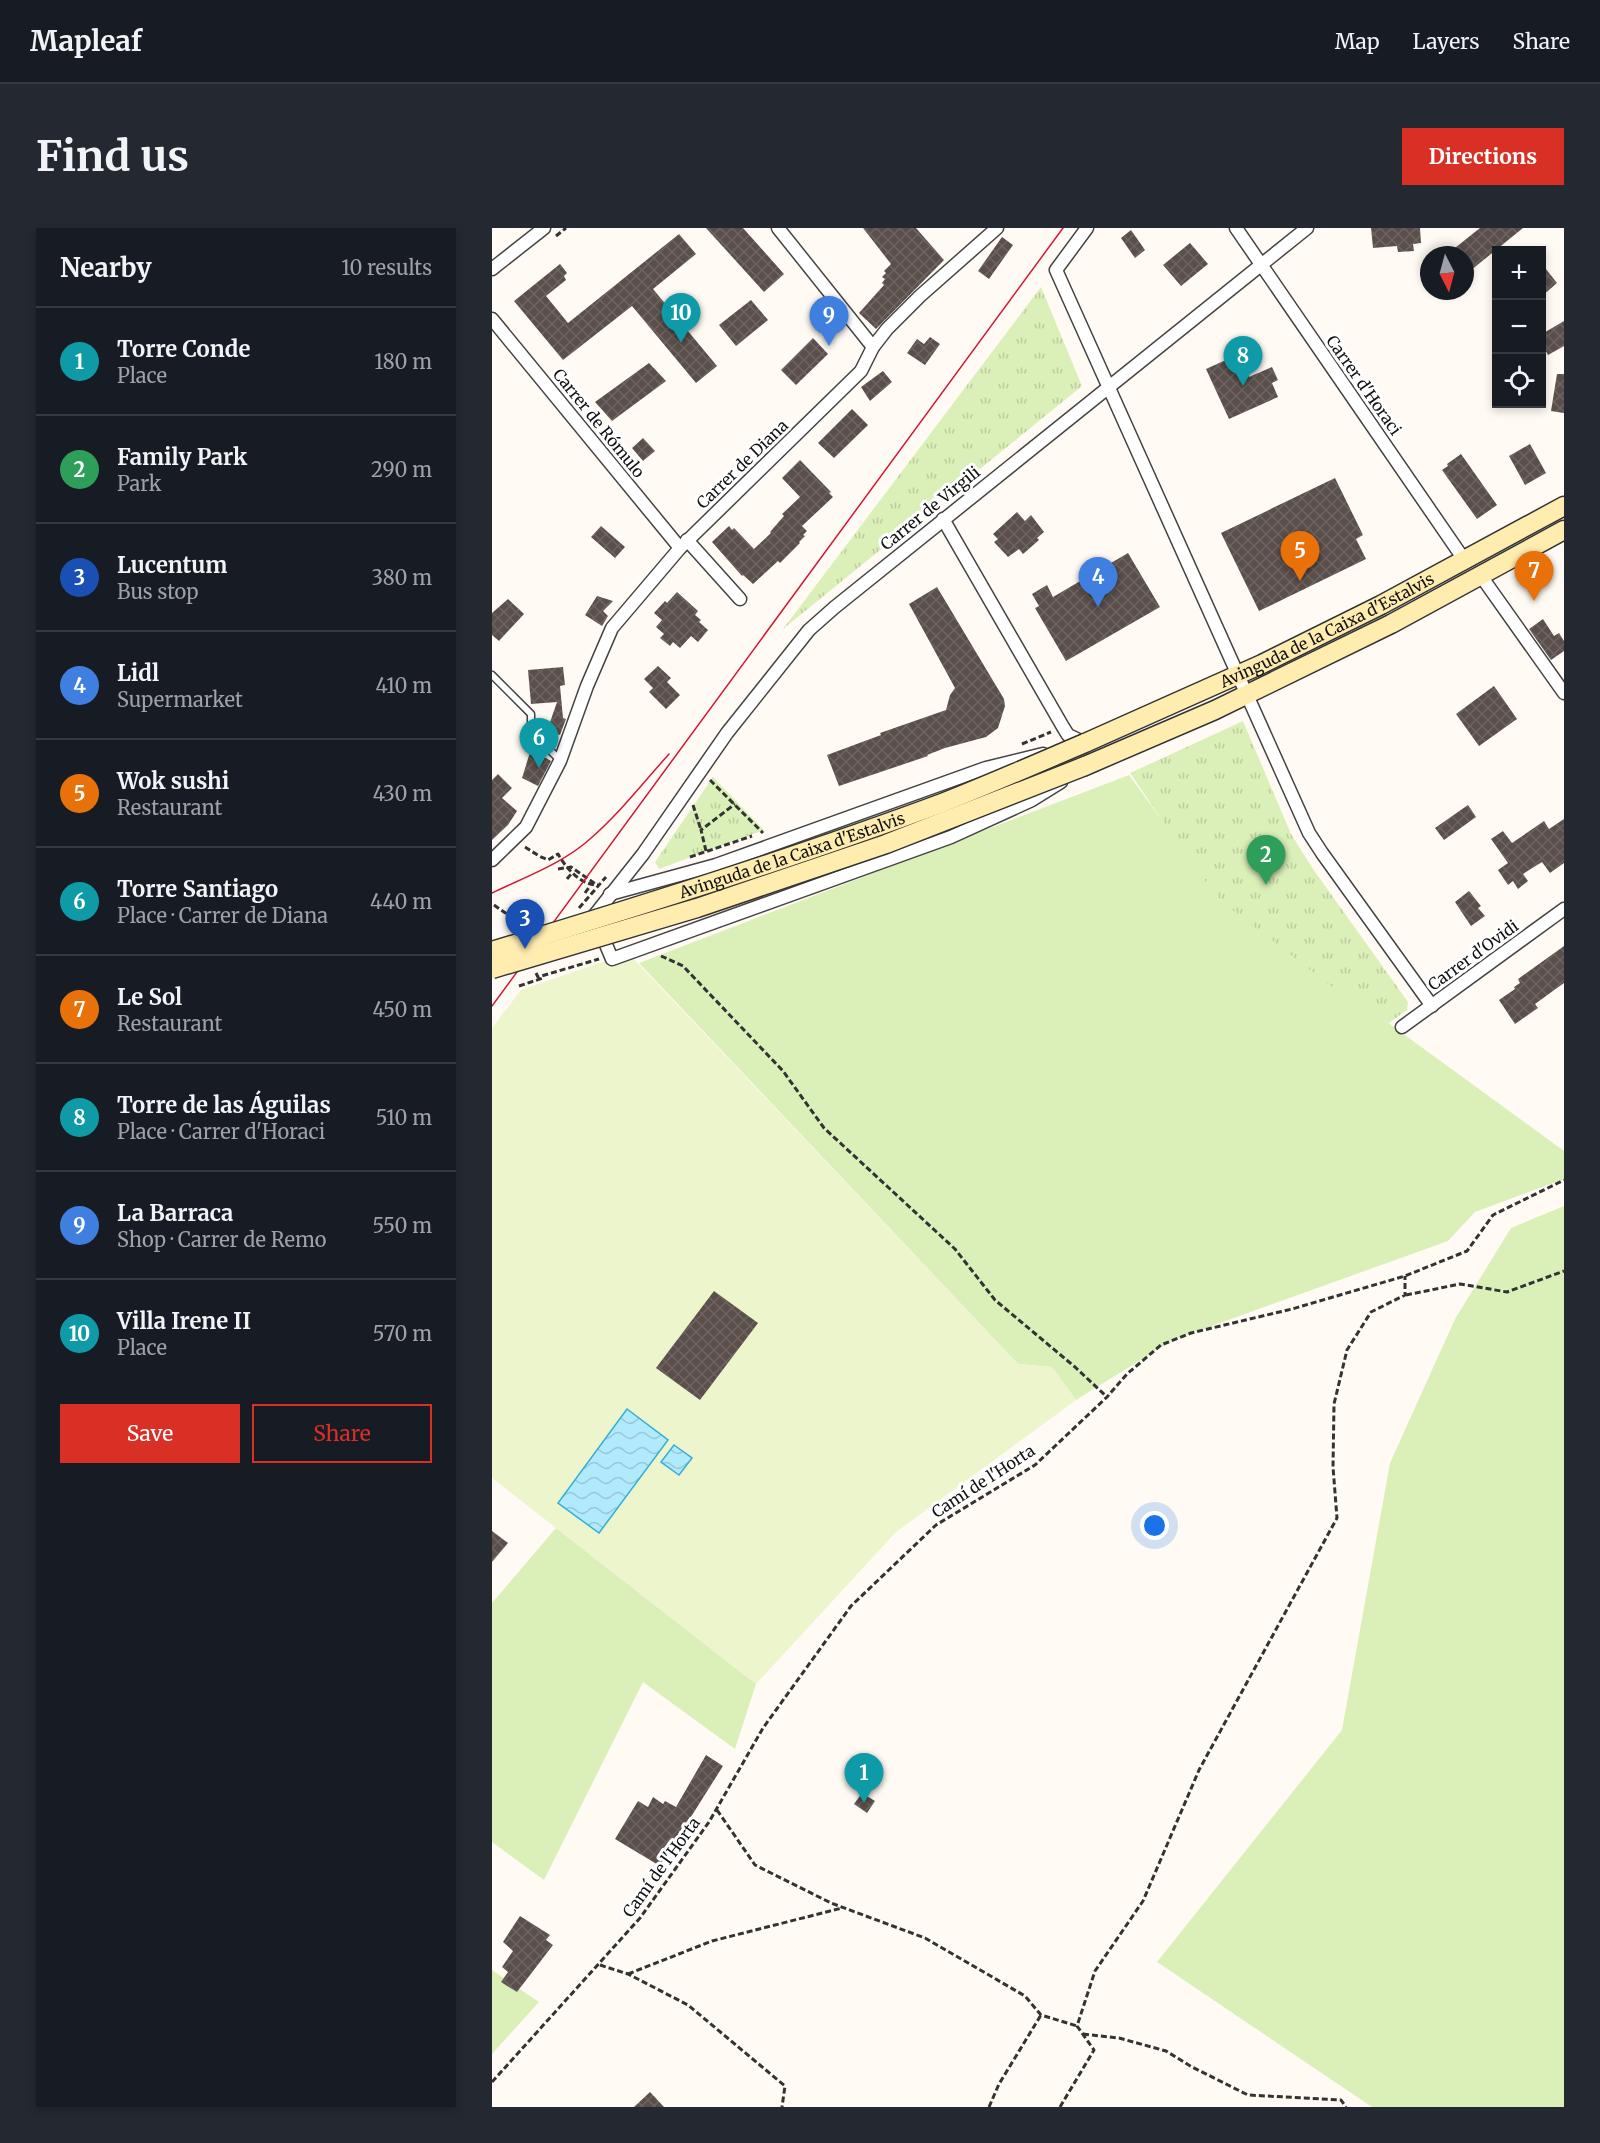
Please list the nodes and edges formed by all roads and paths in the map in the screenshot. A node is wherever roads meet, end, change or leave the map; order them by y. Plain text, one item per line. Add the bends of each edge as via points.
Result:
1 (544, 228) edge
2 (778, 228) edge
3 (997, 228) edge
4 (1087, 228) edge
5 (1236, 228) edge
6 (1307, 228) edge
7 (1260, 265) junction
8 (492, 269) edge
9 (492, 319) edge
10 (873, 347) junction
11 (1108, 386) junction
12 (1564, 506) edge
13 (943, 519) junction
14 (1564, 530) edge
15 (684, 544) junction
16 (1465, 561) junction
17 (1481, 576) junction
18 (740, 599) dead end
19 (492, 675) edge
20 (1237, 675) junction
21 (1564, 693) edge
22 (1247, 695) junction
23 (1085, 743) junction
24 (560, 761) junction
25 (1085, 766) junction
26 (711, 780) dead end
27 (735, 804) junction
28 (693, 805) dead end
29 (701, 830) junction
30 (763, 833) dead end
31 (514, 838) junction
32 (706, 851) dead end
33 (492, 860) edge
34 (566, 868) junction
35 (558, 869) dead end
36 (631, 869) junction
37 (574, 871) junction
38 (567, 879) dead end
39 (592, 884) junction
40 (598, 885) dead end
41 (642, 886) junction
42 (585, 893) dead end
43 (610, 894) junction
44 (494, 905) dead end
45 (1564, 909) edge
46 (527, 927) dead end
47 (492, 951) edge
48 (661, 956) dead end
49 (612, 959) joint
50 (492, 969) edge
51 (563, 971) dead end
52 (519, 986) dead end
53 (1432, 1006) junction
54 (1402, 1028) dead end
55 (1564, 1180) edge
56 (1564, 1271) edge
57 (1405, 1276) junction
58 (1405, 1295) junction
59 (1107, 1397) junction
60 (717, 1809) junction
61 (843, 1908) junction
62 (599, 1965) junction
63 (628, 1974) junction
64 (1041, 2014) junction
65 (1077, 2026) junction
66 (1083, 2034) junction
67 (492, 2082) edge
68 (782, 2107) edge
69 (989, 2107) edge
70 (1060, 2107) edge
71 (1346, 2107) edge

1 - 8 street
2 - 10 street
3 - 10 street, Carrer de Diana via 920,296
4 - 11 street via 1056,270
5 - 7 street, Carrer d'Horaci
6 - 7 street, Carrer de Virgili
7 - 11 street, Carrer de Virgili
7 - 16 street, Carrer d'Horaci
9 - 15 street, Carrer de Rómulo
10 - 15 street, Carrer de Diana via 861,371
11 - 13 street, Carrer de Virgili
11 - 20 street
12 - 16 main road, Avinguda de la Caixa d'Estalvis
13 - 23 street via 1068,735
13 - 36 street, Carrer de Virgili via 808,630 727,732
14 - 17 main road, Avinguda de la Caixa d'Estalvis
15 - 18 street, Carrer de Rómulo
15 - 24 street, Carrer de Diana via 612,628
16 - 20 main road, Avinguda de la Caixa d'Estalvis
17 - 21 street
17 - 22 main road, Avinguda de la Caixa d'Estalvis
19 - 24 lane via 531,714 531,732
20 - 22 street
20 - 23 main road, Avinguda de la Caixa d'Estalvis
22 - 25 main road, Avinguda de la Caixa d'Estalvis
22 - 53 street via 1309,833
23 - 41 street, Avinguda de la Caixa d'Estalvis via 986,768 716,865
23 - 47 main road, Avinguda de la Caixa d'Estalvis, bridge via 944,802 810,850
24 - 31 street, Carrer de Diana via 526,827
25 - 49 street, Avinguda de la Caixa d'Estalvis via 1032,800 951,837
25 - 50 main road, Avinguda de la Caixa d'Estalvis, bridge via 875,848 697,908
26 - 27 path
27 - 29 path
27 - 30 path
28 - 29 path
29 - 32 path
31 - 33 street, Carrer de Diana
31 - 34 path via 548,860 558,854
34 - 35 path
34 - 37 path
36 - 41 street
36 - 43 street, Carrer de Virgili
37 - 38 path
37 - 39 path
39 - 40 path
39 - 42 path
41 - 43 street, Avinguda de la Caixa d'Estalvis
43 - 49 street, Carrer de Virgili via 594,916
44 - 46 path
45 - 53 street, Carrer d'Ovidi
48 - 59 path via 683,966 783,1071 824,1128 955,1249 994,1300
51 - 52 path
53 - 54 street, Carrer d'Ovidi
55 - 57 path, Camí de l'Horta via 1492,1215 1467,1251
56 - 58 path via 1507,1292 1460,1284
57 - 58 path
57 - 59 path, Camí de l'Horta via 1191,1333 1161,1345
58 - 65 path via 1371,1312 1347,1350 1334,1404 1337,1518 1199,1770 1143,1901 1095,1971
59 - 60 path, Camí de l'Horta via 1035,1465 936,1525 851,1606 763,1728
60 - 61 path via 755,1865
60 - 62 path, Camí de l'Horta via 640,1918
61 - 63 path via 712,1941
61 - 64 path via 925,1938 1025,1996
62 - 63 path
62 - 67 path, Camí de l'Horta
63 - 68 path via 688,2005 785,2086
64 - 65 path
64 - 69 path
65 - 66 path
66 - 70 path via 1094,2050
66 - 71 path via 1119,2038 1166,2051 1248,2095 1341,2100

